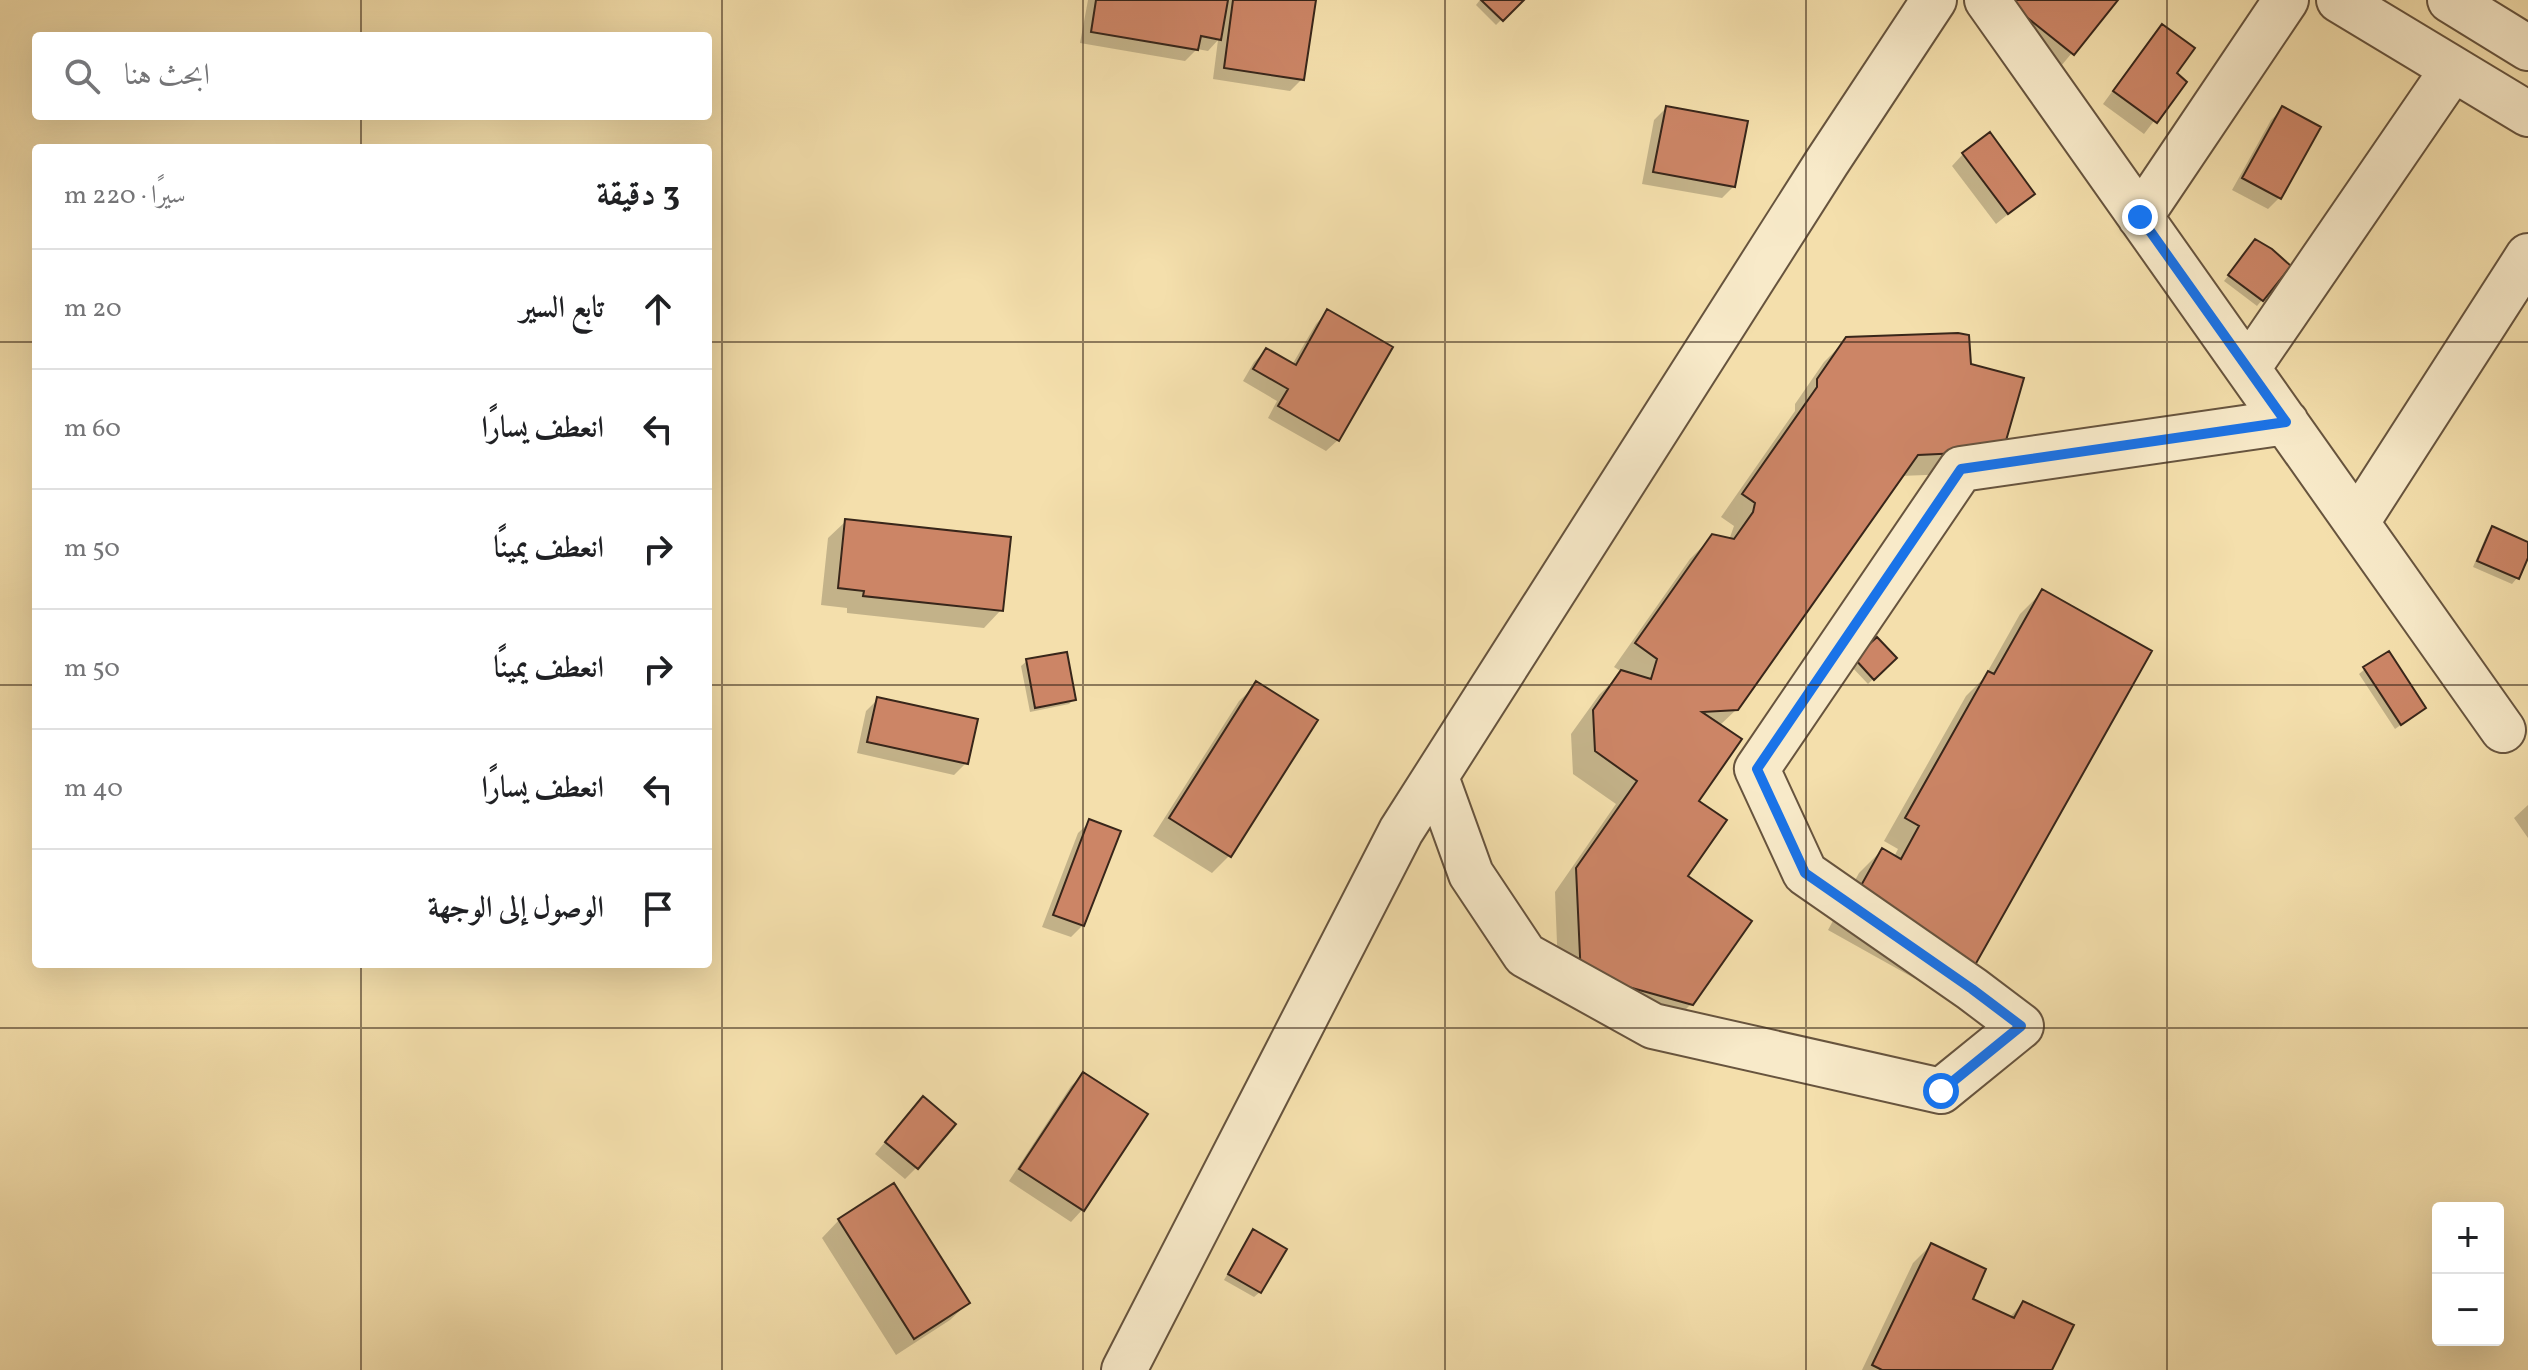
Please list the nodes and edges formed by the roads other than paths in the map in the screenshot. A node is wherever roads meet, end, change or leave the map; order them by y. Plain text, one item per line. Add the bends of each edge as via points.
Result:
1 (1934, 0) edge
2 (1987, 0) edge
3 (2286, 0) edge
4 (2339, 0) edge
5 (2478, 7) edge
6 (2528, 48) edge
7 (2453, 69) junction
8 (2528, 114) edge
9 (2140, 217) junction
10 (2528, 256) edge
11 (2248, 368) junction
12 (2286, 422) junction
13 (2357, 522) junction
14 (2503, 730) dead end
15 (1436, 777) junction
16 (1124, 1370) edge

1 - 15 street
2 - 9 street
3 - 9 street
4 - 7 street
5 - 6 street
7 - 8 street
7 - 11 street
9 - 11 street
10 - 13 street
11 - 12 street
12 - 13 street
12 - 15 street via 1961,469 1757,769 1805,873 2021,1026 1941,1091 1653,1026 1525,955 1471,874
13 - 14 street
15 - 16 street via 1401,831

